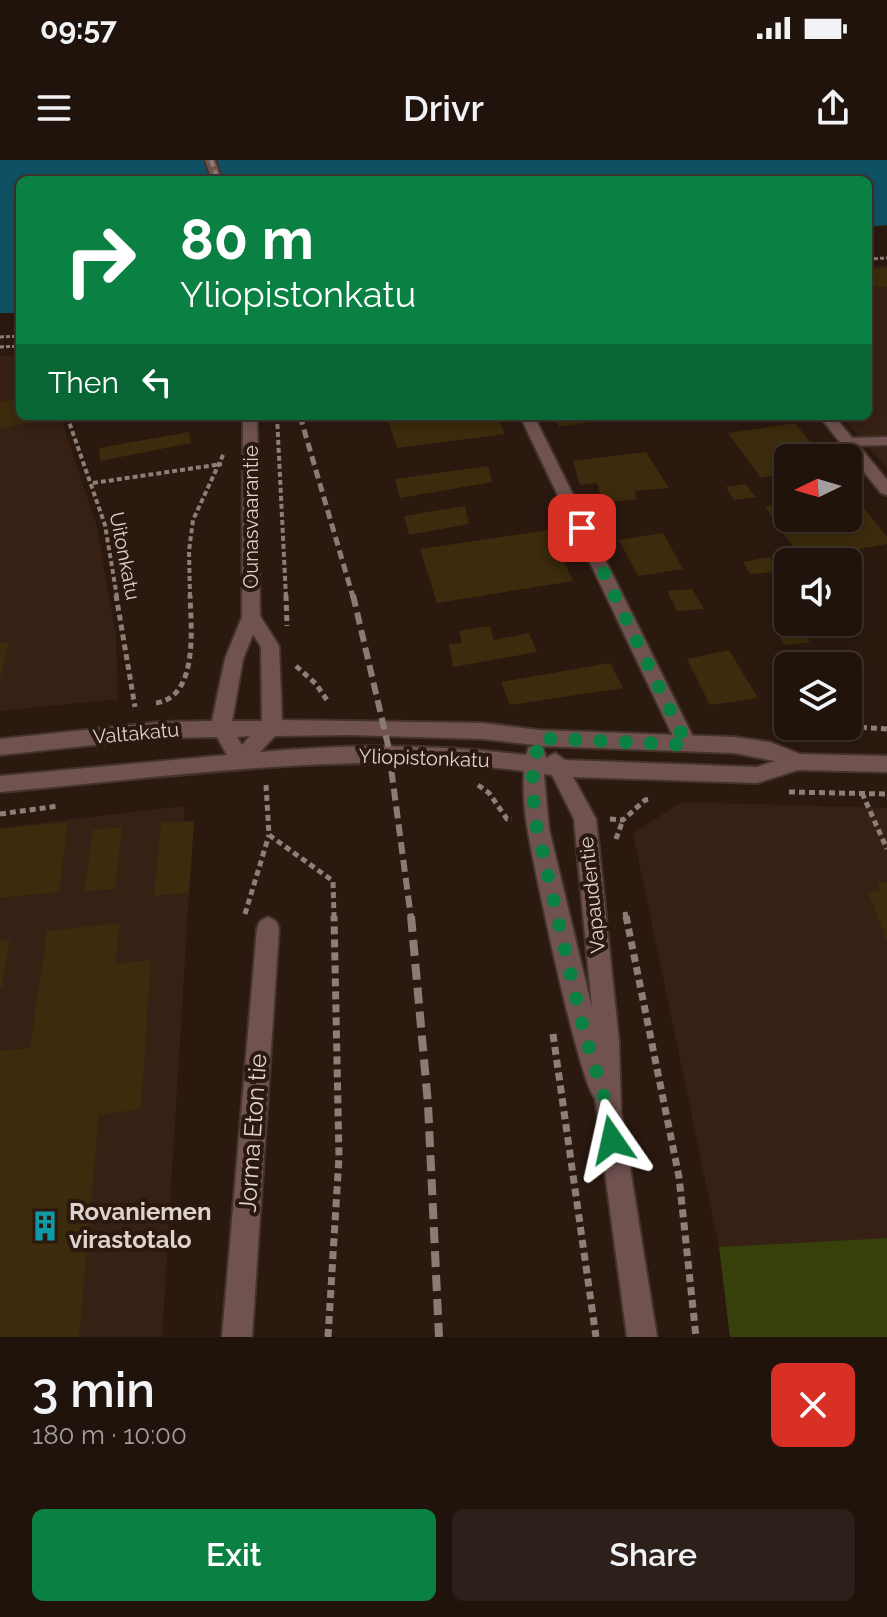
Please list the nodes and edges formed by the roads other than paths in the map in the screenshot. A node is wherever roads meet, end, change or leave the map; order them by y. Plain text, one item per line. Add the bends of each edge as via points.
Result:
1 (250, 420) edge
2 (529, 420) edge
3 (830, 420) edge
4 (887, 441) edge
5 (849, 442) junction
6 (887, 490) edge
7 (251, 617) junction
8 (272, 726) junction
9 (221, 727) junction
10 (539, 738) junction
11 (687, 745) junction
12 (0, 747) edge
13 (240, 760) junction
14 (798, 762) junction
15 (534, 764) junction
16 (887, 764) edge
17 (561, 768) junction
18 (0, 784) edge
19 (268, 928) dead end
20 (608, 1111) junction
21 (237, 1337) edge
22 (642, 1337) edge

1 - 7 street, Ounasvaarantie
2 - 11 street
3 - 5 street
4 - 5 street
5 - 6 street
7 - 8 street, Ounasvaarantie via 270,646
7 - 9 street, Ounasvaarantie via 234,659
8 - 9 street, Valtakatu
8 - 10 street, Yliopistonkatu via 483,731
8 - 13 street
9 - 12 street, Valtakatu
9 - 13 street
10 - 11 street, Yliopistonkatu
10 - 15 street, Vapaudentie
10 - 17 street, Vapaudentie
11 - 14 street, Yliopistonkatu via 770,750
13 - 15 street, Yliopistonkatu via 331,754 474,757
13 - 18 street, Valtakatu
14 - 16 street, Yliopistonkatu
14 - 17 street, Yliopistonkatu via 757,775
15 - 17 street, Yliopistonkatu
15 - 20 street, Vapaudentie via 535,819 582,1024
17 - 20 street, Vapaudentie via 585,819 607,1041
19 - 21 street, Jorma Eton tie
20 - 22 street, Vapaudentie

